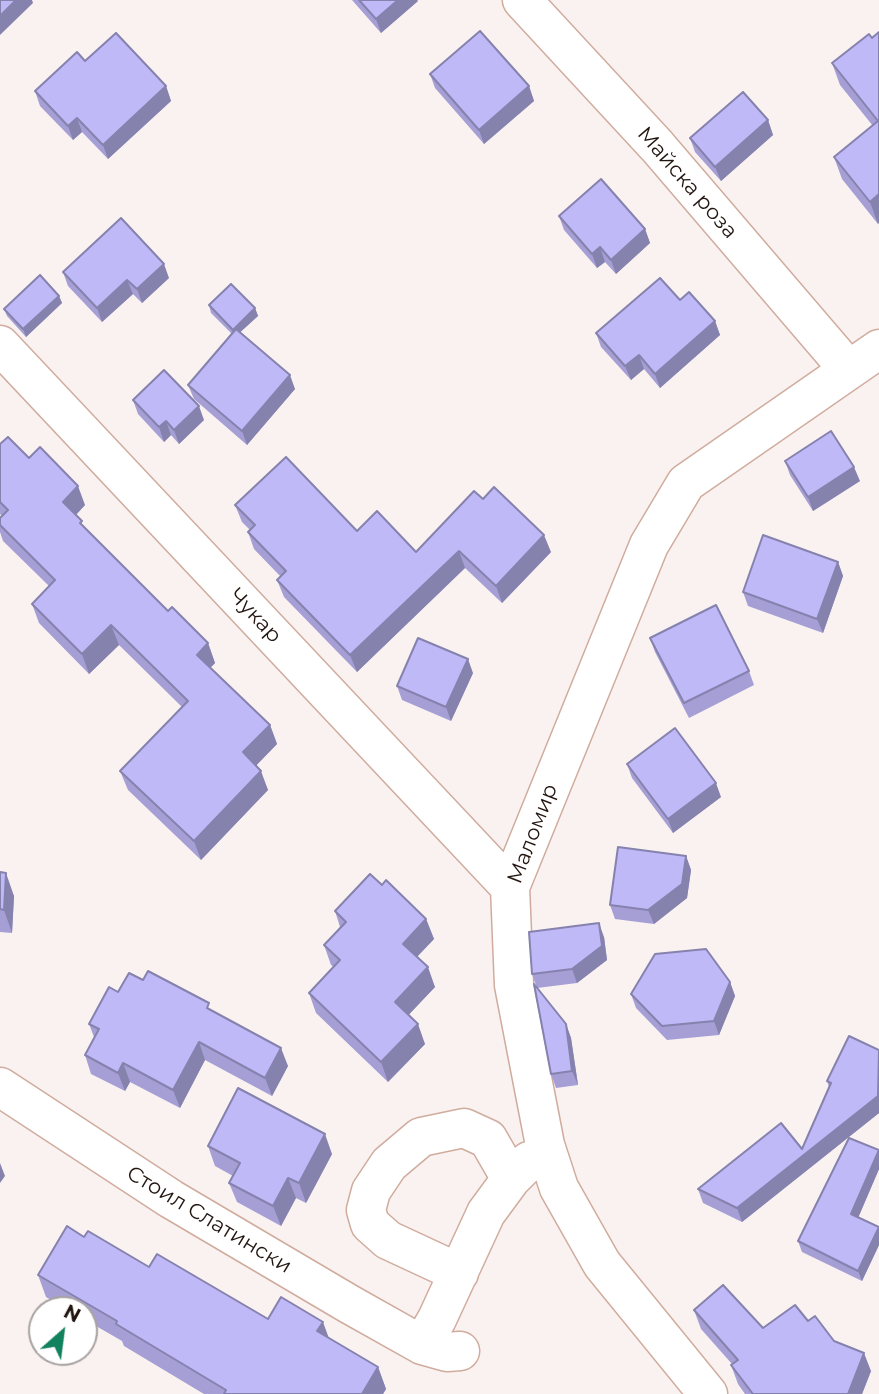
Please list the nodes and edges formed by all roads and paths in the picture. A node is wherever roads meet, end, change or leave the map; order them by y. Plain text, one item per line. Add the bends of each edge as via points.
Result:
1 (522, 0) edge
2 (0, 345) edge
3 (864, 359) edge
4 (510, 887) junction
5 (0, 1087) edge
6 (545, 1144) junction
7 (511, 1179) junction
8 (458, 1273) junction
9 (422, 1345) junction
10 (460, 1351) dead end
11 (708, 1394) edge

1 - 3 street, Майска роза
2 - 4 street, Чукар
3 - 4 street, Маломир via 686,483 649,545
4 - 6 street, Маломир via 514,985
5 - 9 street, Стоил Слатински via 171,1199
6 - 7 street
6 - 11 street, Маломир via 558,1188 602,1264
7 - 8 street via 486,1213
7 - 8 street via 488,1139 464,1128 421,1137 389,1164 371,1191 366,1210 370,1224 388,1240
8 - 9 street
9 - 10 street, Стоил Слатински

